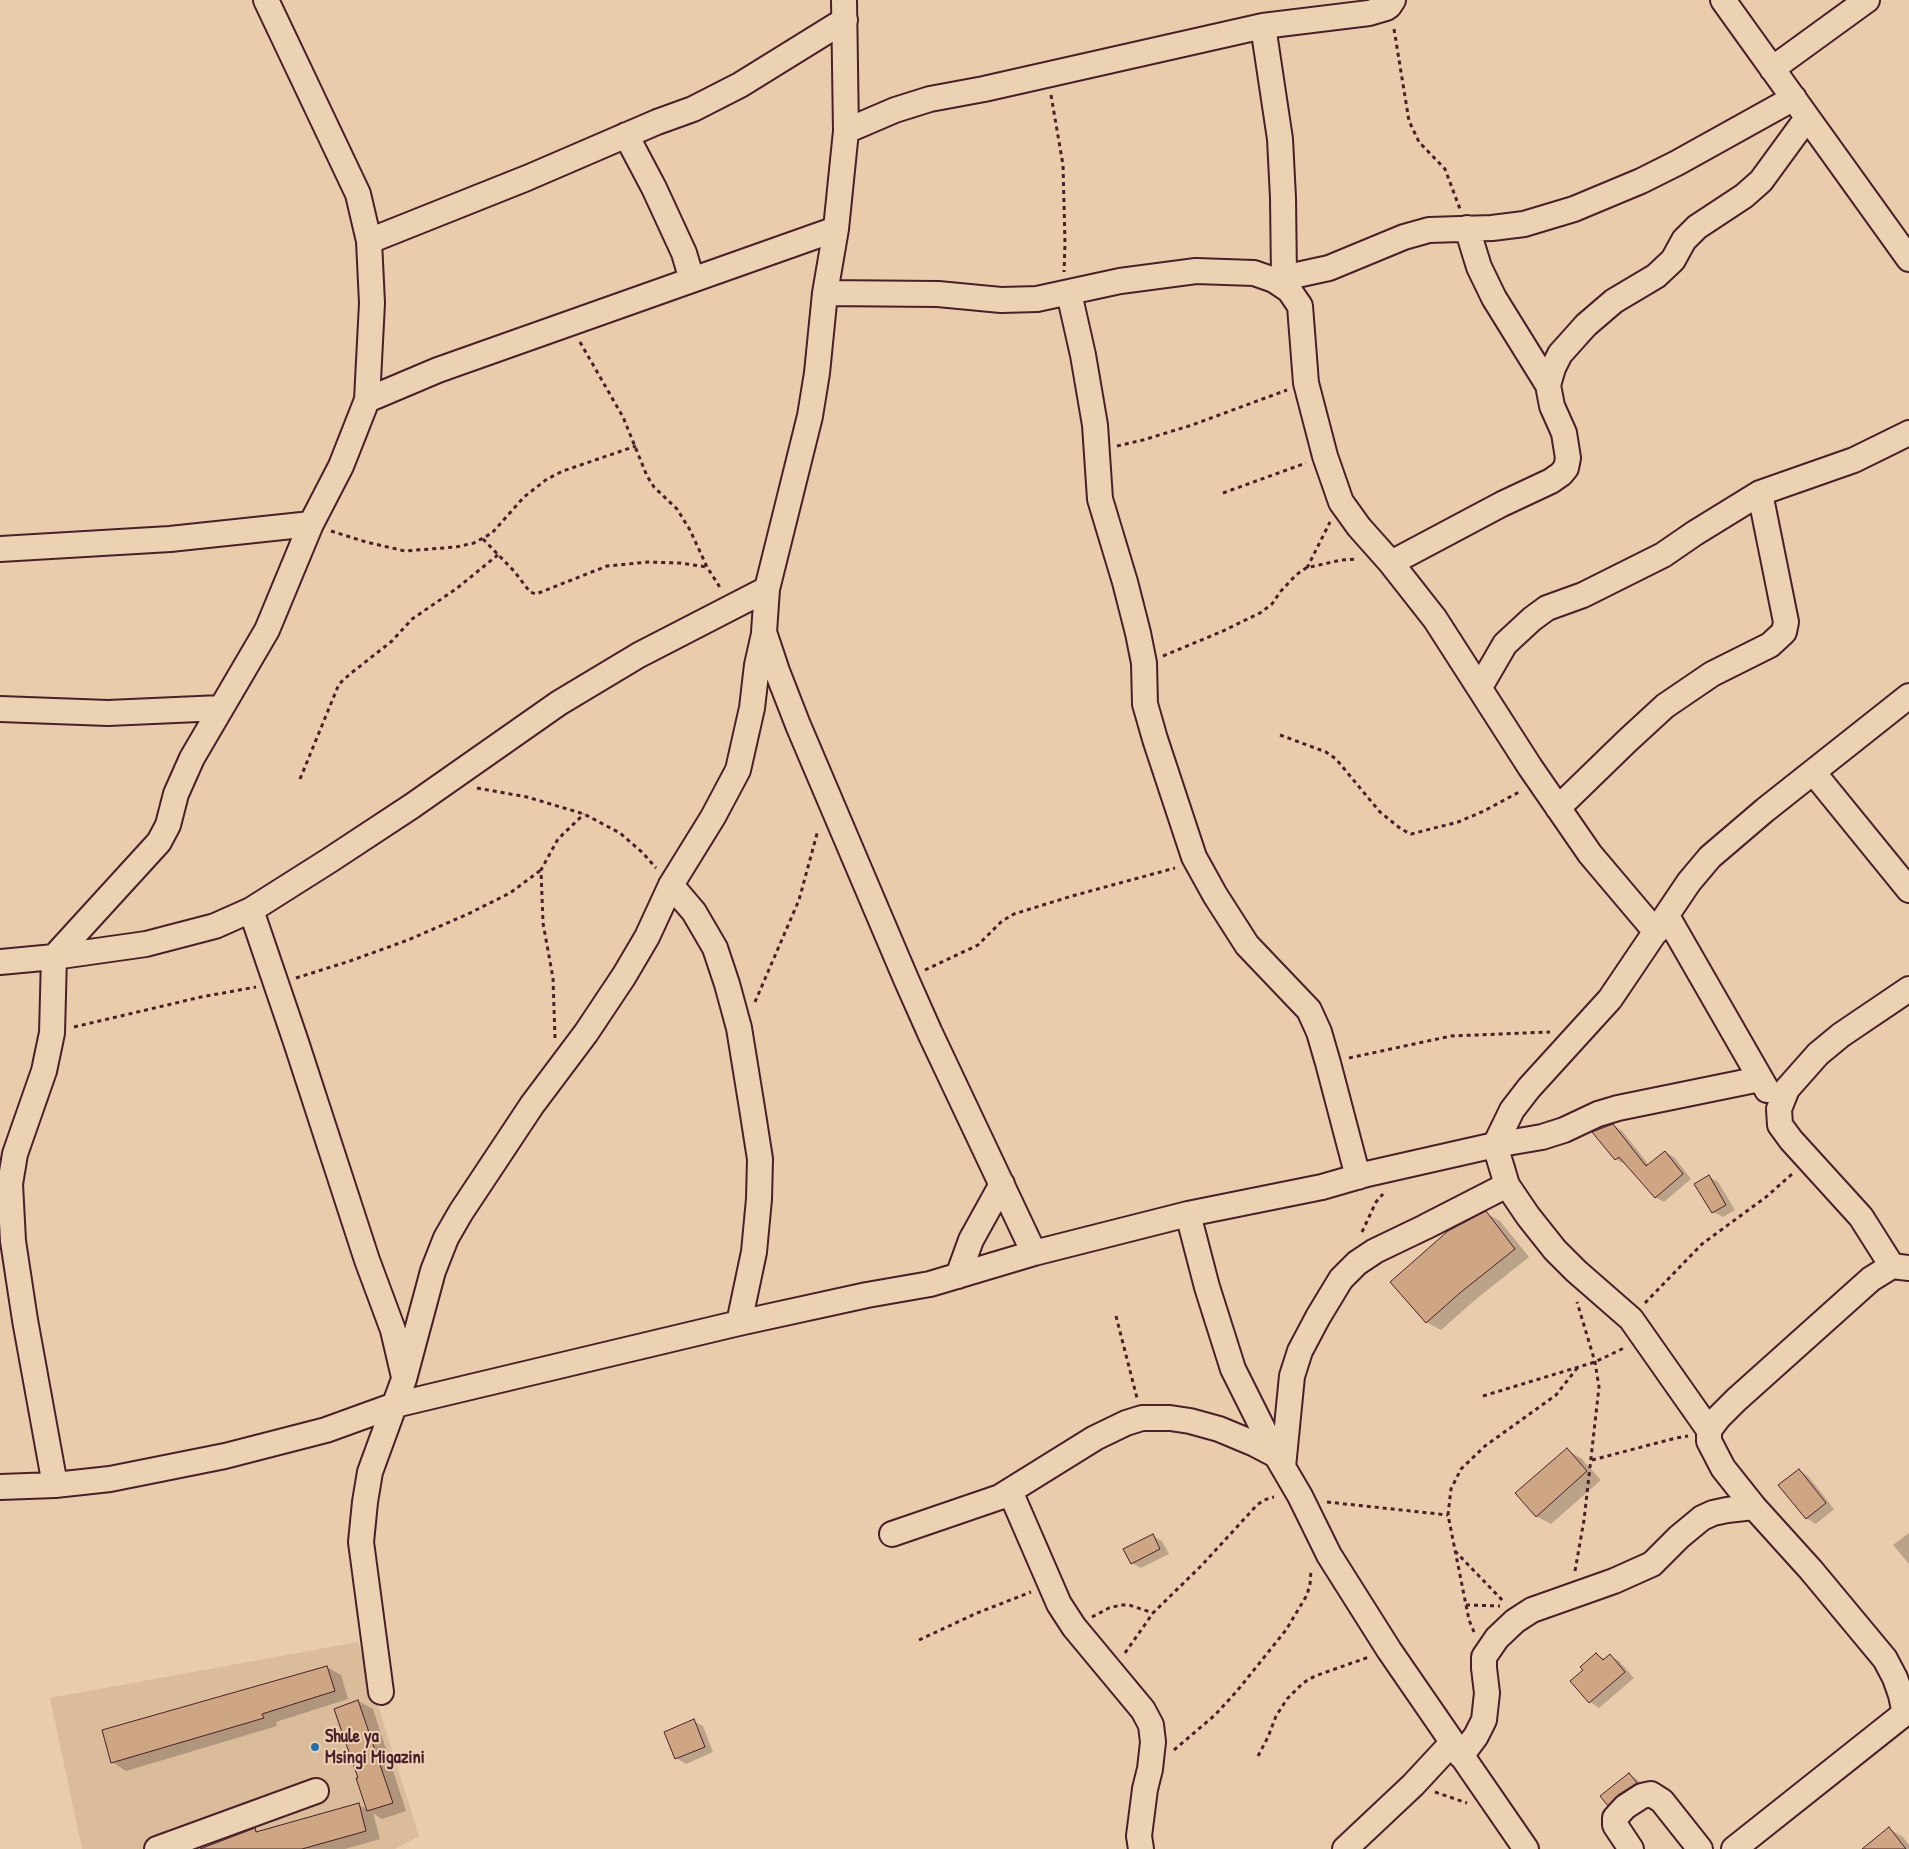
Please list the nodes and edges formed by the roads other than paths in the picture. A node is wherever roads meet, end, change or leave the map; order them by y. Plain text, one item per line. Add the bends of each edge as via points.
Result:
1 (266, 0) edge
2 (1723, 0) edge
3 (1867, 0) edge
4 (1391, 3) edge
5 (847, 6) edge
6 (1263, 26) junction
7 (1772, 69) junction
8 (1794, 98) junction
9 (1807, 118) junction
10 (846, 131) junction
11 (626, 136) junction
12 (1467, 228) junction
13 (836, 229) junction
14 (369, 241) junction
15 (1909, 259) edge
16 (1279, 278) junction
17 (692, 280) junction
18 (1066, 284) junction
19 (825, 293) junction
20 (1548, 385) junction
21 (367, 400) junction
22 (1909, 433) edge
23 (1760, 493) junction
24 (310, 524) junction
25 (0, 549) edge
26 (1388, 560) junction
27 (767, 589) junction
28 (764, 632) junction
29 (1480, 687) junction
30 (1909, 696) edge
31 (221, 708) junction
32 (0, 709) edge
33 (1814, 772) junction
34 (1558, 808) junction
35 (671, 885) junction
36 (1909, 890) edge
37 (250, 910) junction
38 (1662, 924) junction
39 (54, 957) junction
40 (0, 962) edge
41 (1909, 989) edge
42 (1760, 1079) junction
43 (1778, 1109) junction
44 (1495, 1145) junction
45 (1358, 1177) junction
46 (5, 1184) edge
47 (1002, 1184) junction
48 (1506, 1185) junction
49 (1188, 1214) junction
50 (1034, 1253) junction
51 (1901, 1267) edge
52 (958, 1276) junction
53 (739, 1323) junction
54 (404, 1379) junction
55 (395, 1405) junction
56 (1709, 1433) junction
57 (1280, 1461) junction
58 (55, 1485) junction
59 (0, 1487) edge
60 (1010, 1491) junction
61 (1754, 1507) junction
62 (892, 1534) dead end
63 (1885, 1659) junction
64 (1909, 1671) edge
65 (381, 1692) dead end
66 (1907, 1712) edge
67 (1457, 1750) junction
68 (316, 1791) dead end
69 (157, 1849) edge
70 (1141, 1849) edge
71 (1345, 1849) edge
72 (1526, 1849) edge
73 (1631, 1849) edge
74 (1700, 1849) edge
75 (1734, 1849) edge

1 - 14 street via 358,194
2 - 7 street
3 - 7 street
4 - 6 street via 1369,13
5 - 10 street
5 - 11 street via 740,85 693,109
6 - 10 street via 930,99
6 - 16 street via 1280,140 1283,198
7 - 8 street
8 - 9 street
8 - 12 street via 1678,164 1574,209 1524,224
9 - 15 street
9 - 20 street via 1761,181 1697,227 1684,240 1673,260 1656,276 1614,301 1586,324 1560,354
10 - 13 street
11 - 14 street
11 - 17 street via 684,253
12 - 16 street via 1429,230 1404,236 1329,268
12 - 20 street via 1494,298
13 - 17 street
13 - 19 street
14 - 21 street via 372,304
16 - 18 street via 1237,271 1196,271
16 - 26 street via 1300,306 1306,383 1341,502
17 - 21 street via 438,370
18 - 19 street via 1037,299
18 - 45 street via 1084,355 1095,425 1100,499 1126,582 1144,664 1145,704 1155,740 1197,862 1215,895 1247,944 1310,1010 1328,1063
19 - 27 street via 810,416
20 - 26 street via 1552,406 1564,433 1568,458 1561,474
21 - 24 street via 341,466
22 - 23 street via 1854,460
23 - 29 street via 1663,556 1548,608 1532,619 1505,644
23 - 34 street via 1786,622 1784,632 1770,645 1712,674 1665,706
24 - 25 street via 170,539
24 - 31 street via 267,630
26 - 29 street via 1435,619
27 - 28 street
27 - 37 street via 639,654 559,703 447,782
28 - 35 street via 738,770
28 - 47 street via 798,724 906,979
29 - 34 street
30 - 33 street
31 - 32 street via 108,713
31 - 39 street via 192,758 159,842
33 - 36 street
33 - 38 street via 1710,857 1689,882
34 - 38 street via 1590,854
35 - 53 street via 694,912 715,948 728,984 739,1028 760,1159 754,1252
35 - 54 street via 647,937 624,976 532,1104 446,1238 433,1271
37 - 39 street via 215,926 146,944
37 - 54 street via 393,1330
38 - 42 street
38 - 44 street via 1610,999 1523,1095
39 - 40 street
39 - 46 street via 52,1033 44,1071
41 - 43 street via 1818,1054 1787,1089
42 - 43 street
42 - 44 street via 1618,1108 1542,1137
43 - 51 street via 1780,1125 1791,1140
44 - 45 street
44 - 48 street
45 - 49 street
46 - 58 street via 25,1320
47 - 50 street
47 - 52 street via 971,1240
48 - 56 street via 1555,1250 1638,1328
48 - 57 street via 1375,1251 1341,1278 1300,1351 1292,1376
49 - 50 street
49 - 57 street via 1207,1287 1234,1369
50 - 52 street
51 - 56 street via 1871,1279 1724,1411
52 - 53 street
53 - 55 street
54 - 55 street
55 - 58 street via 326,1430 225,1456
55 - 65 street via 370,1472 361,1542
56 - 61 street via 1709,1441 1723,1468
57 - 60 street via 1255,1444 1219,1428 1170,1418 1142,1418 1095,1438
57 - 67 street via 1322,1541 1389,1650
58 - 59 street
60 - 62 street
60 - 70 street via 1059,1604 1143,1710 1151,1725 1153,1742 1139,1836
61 - 63 street
61 - 67 street via 1727,1510 1702,1518 1652,1564 1532,1610 1515,1621 1497,1638 1484,1657 1487,1693 1484,1720 1476,1736
63 - 64 street
63 - 66 street
66 - 75 street
67 - 71 street via 1413,1784
67 - 72 street
68 - 69 street
73 - 74 street via 1615,1825 1615,1818 1642,1796 1652,1794

